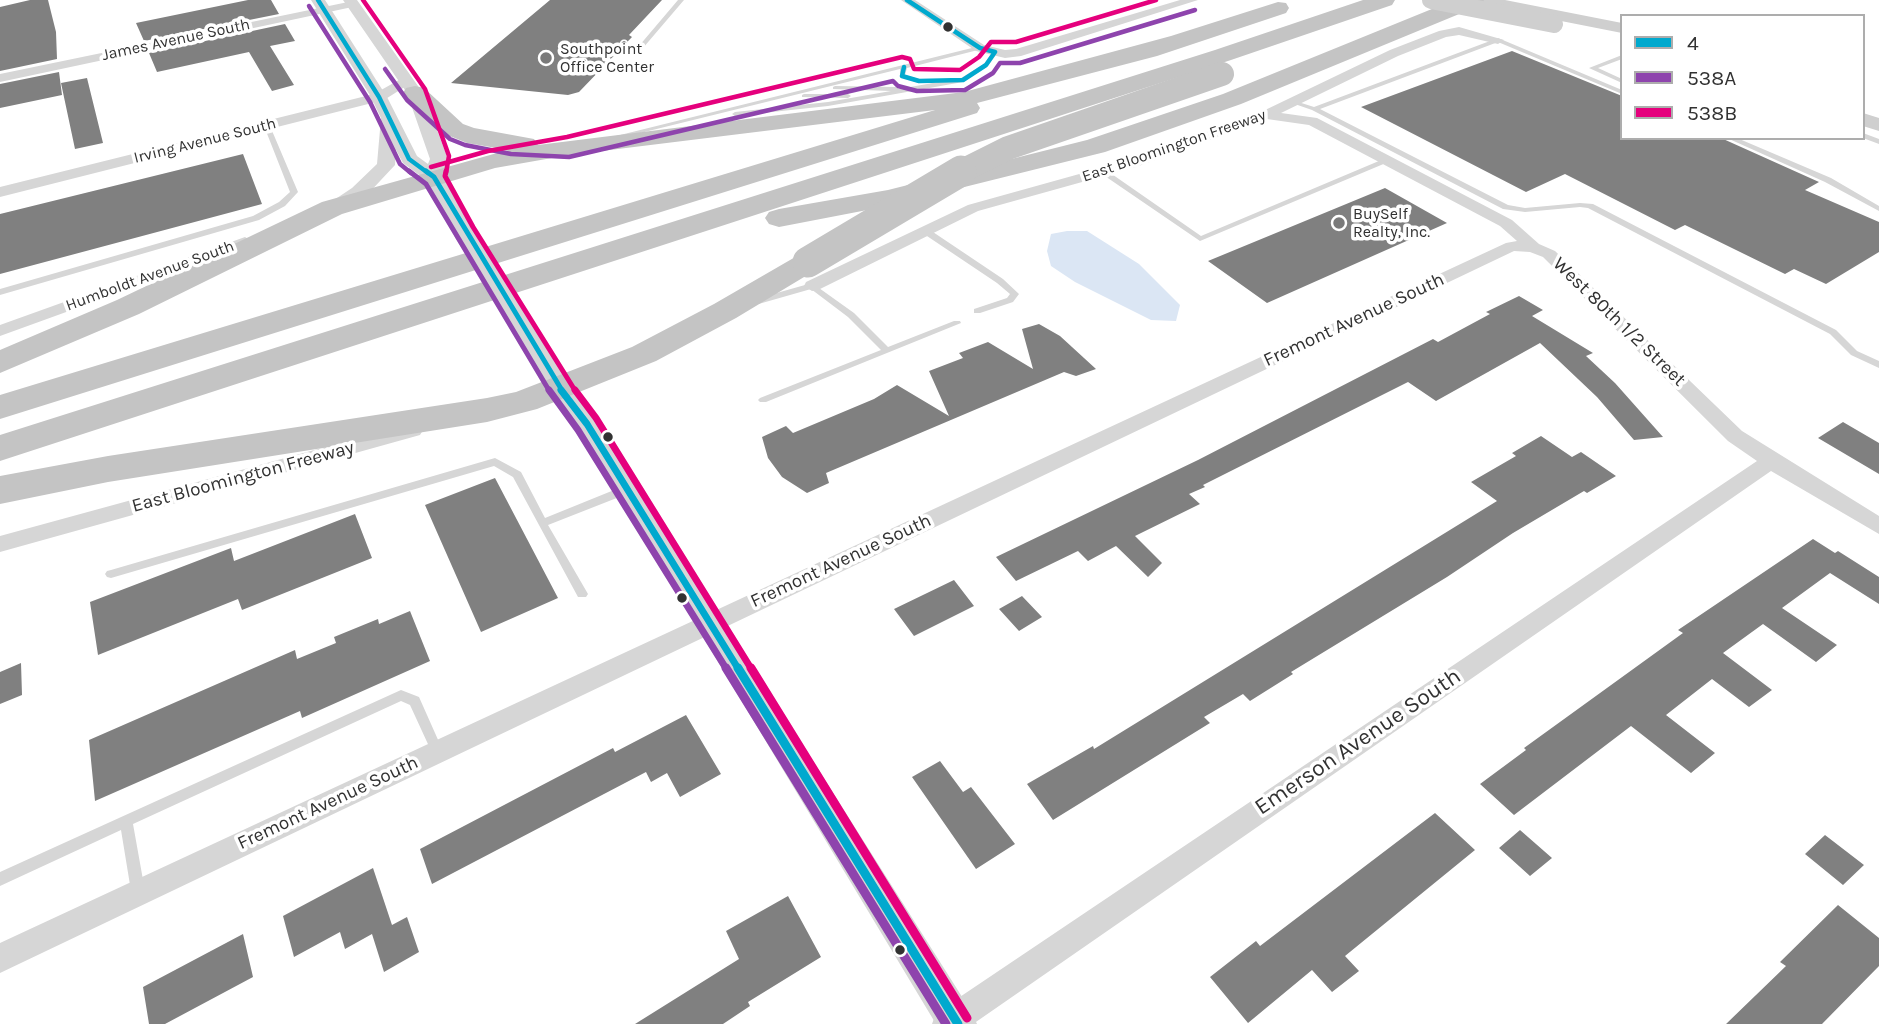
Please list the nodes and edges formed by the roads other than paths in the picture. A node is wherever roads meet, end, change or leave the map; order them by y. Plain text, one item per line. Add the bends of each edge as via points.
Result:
1 (681, 0) edge
2 (907, 0) edge
3 (1192, 0) edge
4 (1303, 0) edge
5 (1384, 0) edge
6 (1407, 0) edge
7 (1431, 0) edge
8 (1473, 0) edge
9 (1480, 0) edge
10 (351, 2) edge
11 (321, 5) edge
12 (1556, 19) junction
13 (1620, 28) edge
14 (1620, 37) edge
15 (1187, 38) junction
16 (1497, 40) junction
17 (980, 48) junction
18 (995, 52) junction
19 (635, 54) dead end
20 (1620, 58) edge
21 (904, 67) junction
22 (0, 78) edge
23 (963, 80) junction
24 (1620, 80) edge
25 (410, 86) junction
26 (816, 89) junction
27 (913, 91) junction
28 (1620, 91) edge
29 (379, 97) junction
30 (781, 97) junction
31 (875, 97) junction
32 (1292, 103) junction
33 (1314, 109) junction
34 (388, 115) junction
35 (1266, 115) junction
36 (705, 116) junction
37 (267, 126) junction
38 (1735, 140) edge
39 (569, 147) junction
40 (1390, 160) junction
41 (1103, 172) junction
42 (433, 177) junction
43 (0, 192) edge
44 (332, 208) junction
45 (1879, 209) edge
46 (300, 222) junction
47 (924, 230) junction
48 (1533, 247) junction
49 (605, 252) junction
50 (810, 274) junction
51 (0, 292) edge
52 (977, 311) dead end
53 (957, 323) dead end
54 (0, 331) edge
55 (887, 351) junction
56 (0, 362) edge
57 (1879, 365) edge
58 (560, 388) junction
59 (763, 400) dead end
60 (0, 407) edge
61 (487, 410) junction
62 (0, 448) edge
63 (1770, 461) junction
64 (628, 489) junction
65 (0, 490) edge
66 (542, 523) junction
67 (1879, 526) edge
68 (0, 544) edge
69 (111, 574) dead end
70 (582, 594) dead end
71 (711, 622) junction
72 (437, 751) junction
73 (126, 821) junction
74 (0, 879) edge
75 (138, 892) junction
76 (0, 958) edge
77 (953, 1022) edge

1 - 19 lane
2 - 17 street
3 - 18 street via 1017,53
4 - 15 highway
5 - 49 highway
6 - 50 highway, bridge via 1222,74 1008,148 971,165
7 - 12 main road, bridge
8 - 49 highway via 1232,99 1096,146 888,198
9 - 12 main road
10 - 11 street, James Avenue South
10 - 25 street
11 - 22 street, James Avenue South
11 - 29 street
12 - 13 main road
12 - 14 main road
15 - 39 highway via 965,99
15 - 60 highway
16 - 28 lane
16 - 32 street, East Bloomington Freeway via 1459,31 1443,34 1394,52
16 - 33 lane
17 - 18 street
17 - 21 lane
18 - 23 lane via 977,73
20 - 24 lane via 1591,68
21 - 23 lane via 902,76 919,81
21 - 26 lane
23 - 27 lane
25 - 29 street, Irving Avenue South
25 - 39 highway via 454,129 467,135 513,144
25 - 42 street via 439,159
26 - 27 lane
26 - 30 lane
27 - 31 lane
29 - 34 street
29 - 37 street, Irving Avenue South
30 - 31 lane
30 - 36 lane
31 - 36 lane
32 - 33 lane
32 - 35 street, East Bloomington Freeway
33 - 57 lane via 1506,207 1590,206 1833,332 1854,353
34 - 42 street via 409,159
34 - 44 street via 386,165 359,192
35 - 40 street, West 80th 1/2 Street via 1312,121
35 - 41 street, East Bloomington Freeway
36 - 39 lane
37 - 43 street, Irving Avenue South
37 - 51 lane via 294,192 282,204 244,222
38 - 45 lane via 1828,180
39 - 42 highway
40 - 41 lane via 1200,239
40 - 48 street, West 80th 1/2 Street via 1506,223
41 - 47 street, East Bloomington Freeway via 973,208
42 - 44 highway
42 - 58 street, bridge
44 - 46 highway
46 - 54 street, Humboldt Avenue South
46 - 56 highway via 128,307
47 - 50 street, East Bloomington Freeway
47 - 52 lane via 1015,294
48 - 63 street, West 80th 1/2 Street via 1549,254 1735,436
48 - 71 street, Fremont Avenue South via 1512,246
49 - 62 highway
50 - 55 lane
50 - 58 highway via 644,354
53 - 55 lane
55 - 59 lane
58 - 61 highway
58 - 64 street
61 - 65 highway
61 - 68 street, East Bloomington Freeway
63 - 67 street, West 80th 1/2 Street
63 - 77 street, Emerson Avenue South
64 - 66 lane
64 - 71 street
66 - 69 lane via 517,475 495,462
66 - 70 lane
71 - 72 street, Fremont Avenue South
71 - 77 street
72 - 73 lane via 415,701 401,695
72 - 75 street, Fremont Avenue South
73 - 74 lane
73 - 75 lane
75 - 76 street, Fremont Avenue South

